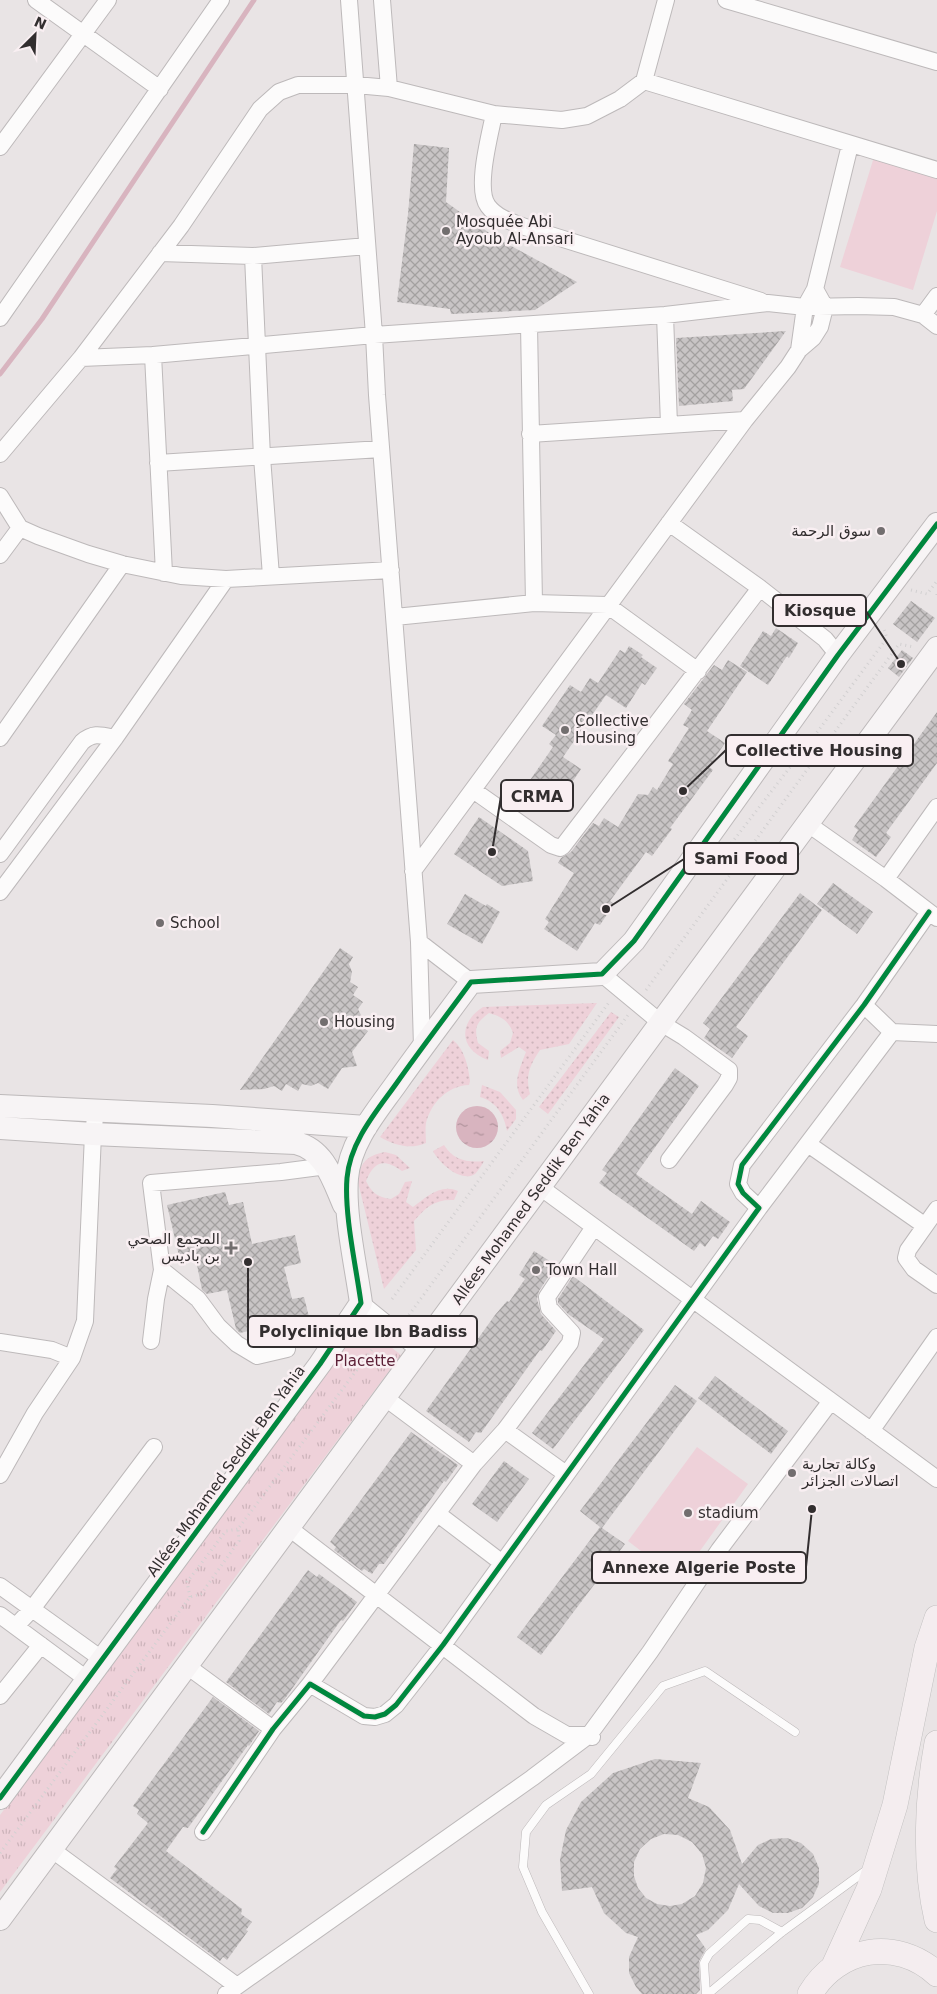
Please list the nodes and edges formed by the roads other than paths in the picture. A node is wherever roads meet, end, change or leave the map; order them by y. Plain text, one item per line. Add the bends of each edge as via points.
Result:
1 (36, 0) edge
2 (108, 0) edge
3 (221, 0) edge
4 (349, 0) edge
5 (382, 0) edge
6 (666, 0) edge
7 (726, 0) edge
8 (82, 33) junction
9 (937, 62) edge
10 (644, 81) junction
11 (356, 85) junction
12 (389, 88) junction
13 (160, 89) junction
14 (494, 114) junction
15 (850, 144) junction
16 (0, 147) edge
17 (937, 170) edge
18 (367, 246) junction
19 (160, 253) junction
20 (254, 256) junction
21 (815, 289) junction
22 (937, 296) edge
23 (768, 303) junction
24 (804, 307) junction
25 (826, 307) junction
26 (1, 314) edge
27 (923, 315) junction
28 (664, 316) junction
29 (529, 325) junction
30 (937, 326) edge
31 (374, 335) junction
32 (257, 346) junction
33 (799, 350) junction
34 (153, 355) junction
35 (81, 358) junction
36 (745, 420) junction
37 (669, 425) junction
38 (530, 434) junction
39 (381, 449) junction
40 (0, 454) edge
41 (262, 457) junction
42 (158, 463) junction
43 (0, 496) edge
44 (669, 523) junction
45 (937, 524) edge
46 (20, 528) junction
47 (0, 555) edge
48 (122, 564) junction
49 (391, 570) junction
50 (164, 573) junction
51 (271, 576) junction
52 (226, 579) junction
53 (760, 588) junction
54 (534, 603) junction
55 (607, 605) junction
56 (395, 618) junction
57 (928, 648) edge
58 (838, 655) junction
59 (698, 671) junction
60 (0, 738) edge
61 (115, 738) junction
62 (473, 790) junction
63 (937, 807) edge
64 (808, 824) junction
65 (0, 854) edge
66 (413, 871) junction
67 (886, 879) junction
68 (0, 892) edge
69 (933, 915) edge
70 (418, 942) junction
71 (602, 974) junction
72 (471, 982) junction
73 (864, 1005) junction
74 (661, 1023) junction
75 (892, 1032) junction
76 (937, 1034) edge
77 (422, 1047) junction
78 (0, 1106) edge
79 (96, 1110) junction
80 (366, 1127) junction
81 (0, 1128) edge
82 (93, 1134) junction
83 (808, 1144) junction
84 (669, 1160) dead end
85 (327, 1166) junction
86 (540, 1187) junction
87 (759, 1208) junction
88 (937, 1209) edge
89 (349, 1218) junction
90 (924, 1225) junction
91 (594, 1227) junction
92 (162, 1270) junction
93 (937, 1285) edge
94 (694, 1300) junction
95 (361, 1304) junction
96 (937, 1337) edge
97 (151, 1341) dead end
98 (0, 1342) edge
99 (288, 1349) dead end
100 (420, 1350) junction
101 (72, 1358) junction
102 (384, 1398) junction
103 (831, 1400) junction
104 (505, 1430) junction
105 (871, 1431) junction
106 (154, 1447) dead end
107 (474, 1464) junction
108 (566, 1474) junction
109 (0, 1475) edge
110 (937, 1479) edge
111 (438, 1514) junction
112 (288, 1528) junction
113 (501, 1562) junction
114 (0, 1586) edge
115 (376, 1595) junction
116 (32, 1609) junction
117 (0, 1615) edge
118 (937, 1618) edge
119 (16, 1626) junction
120 (41, 1645) junction
121 (443, 1645) junction
122 (103, 1660) junction
123 (187, 1666) junction
124 (88, 1680) junction
125 (310, 1684) junction
126 (0, 1696) edge
127 (273, 1729) junction
128 (795, 1732) dead end
129 (593, 1738) junction
130 (937, 1743) edge
131 (0, 1798) edge
132 (203, 1832) dead end
133 (51, 1849) junction
134 (876, 1863) junction
135 (0, 1919) edge
136 (937, 1920) edge
137 (782, 1932) junction
138 (834, 1966) junction
139 (937, 1974) edge
140 (231, 1990) edge
141 (589, 1994) edge
142 (707, 1994) edge
143 (810, 1994) edge

1 - 8 street
2 - 8 street
3 - 13 street
4 - 11 street
5 - 12 street
6 - 10 street
7 - 9 street
8 - 13 street
8 - 16 street
10 - 14 street via 620,99 587,116 562,120
10 - 15 street
11 - 12 street
11 - 18 street
11 - 19 street via 298,85 278,92 260,108 182,226
12 - 14 street
13 - 26 street
14 - 23 street via 482,179 487,205 502,218
15 - 17 street
15 - 21 street
18 - 20 street
18 - 31 street
19 - 20 street
19 - 35 street
20 - 32 street
21 - 24 street
21 - 25 street
22 - 27 street
23 - 24 street
23 - 28 street
24 - 25 street
24 - 33 street
25 - 27 street via 894,307
25 - 33 street via 820,328
27 - 30 street
28 - 29 street
28 - 37 street
29 - 31 street
29 - 38 street
31 - 32 street
31 - 39 street
32 - 34 street
32 - 41 street
33 - 36 street
34 - 35 street
34 - 42 street
35 - 40 street
36 - 37 street
36 - 44 street
37 - 38 street
38 - 54 street
39 - 41 street
39 - 49 street
41 - 42 street
41 - 51 street
42 - 50 street
43 - 46 street
44 - 53 street
44 - 55 street
45 - 58 street
46 - 47 street
46 - 48 street
48 - 50 street
48 - 60 street
49 - 51 street
49 - 56 street
50 - 52 street
51 - 52 street
52 - 61 street
53 - 58 street via 826,639
53 - 59 street
54 - 55 street
54 - 56 street
55 - 59 street
55 - 62 street
56 - 66 street
57 - 64 street, Allées Mohamed Seddik Ben Yahia
58 - 71 street via 634,941
59 - 62 street via 560,848
61 - 65 street via 96,734 82,742
61 - 68 street
62 - 66 street
63 - 67 street
64 - 67 street
64 - 74 street, Allées Mohamed Seddik Ben Yahia
66 - 70 street
67 - 69 street
69 - 73 street
70 - 72 street
70 - 77 street
71 - 72 street
71 - 74 street
72 - 77 street
73 - 75 street
73 - 87 street via 742,1165 738,1184
74 - 84 street via 693,1042 729,1074 725,1085
74 - 86 street, Allées Mohamed Seddik Ben Yahia
75 - 76 street
75 - 83 street
77 - 80 street
78 - 79 street
79 - 80 street
79 - 82 street
80 - 89 street via 356,1145 347,1178
81 - 82 street
82 - 85 street via 296,1143 314,1151
82 - 101 street via 85,1321
83 - 87 street
83 - 90 street
85 - 89 street
85 - 92 street via 151,1183
86 - 91 street
86 - 100 street, Allées Mohamed Seddik Ben Yahia
87 - 94 street
88 - 90 street
89 - 95 street
90 - 93 street via 908,1250 907,1263
91 - 94 street
91 - 104 street via 547,1297 549,1308 572,1333 570,1343
92 - 97 street
92 - 99 street via 198,1299 218,1326 237,1344 257,1356
94 - 103 street
94 - 108 street
95 - 100 street
95 - 122 street, Allées Mohamed Seddik Ben Yahia
96 - 105 street
98 - 101 street via 52,1350
100 - 102 street, Allées Mohamed Seddik Ben Yahia
101 - 109 street via 35,1413
102 - 107 street
102 - 112 street, Allées Mohamed Seddik Ben Yahia
103 - 105 street
103 - 129 street via 719,1550
104 - 107 street
104 - 108 street
105 - 110 street
106 - 116 street
107 - 111 street
108 - 113 street
111 - 113 street
111 - 115 street
112 - 115 street
112 - 123 street, Allées Mohamed Seddik Ben Yahia
113 - 121 street
114 - 116 street
115 - 121 street
115 - 125 street
116 - 119 street
116 - 122 street
117 - 119 street
118 - 134 main road via 927,1648 895,1805
119 - 120 street
120 - 124 street
120 - 126 street
121 - 125 street via 396,1705 385,1714 364,1716
121 - 129 street via 534,1716 567,1734
122 - 124 street, Allées Mohamed Seddik Ben Yahia
123 - 127 street
123 - 133 street, Allées Mohamed Seddik Ben Yahia
124 - 131 street, Allées Mohamed Seddik Ben Yahia
125 - 127 street
127 - 132 street
128 - 141 lane via 705,1671 663,1686 591,1774 546,1805 526,1832 523,1868 542,1912
129 - 140 street
130 - 136 main road via 928,1834
133 - 135 street, Allées Mohamed Seddik Ben Yahia
133 - 140 street
134 - 137 lane
134 - 138 main road via 869,1889
137 - 142 lane
137 - 142 lane via 760,1920 748,1919 709,1954 704,1963
138 - 139 main road via 855,1955 880,1950 904,1953 926,1964
138 - 143 main road via 818,1980

